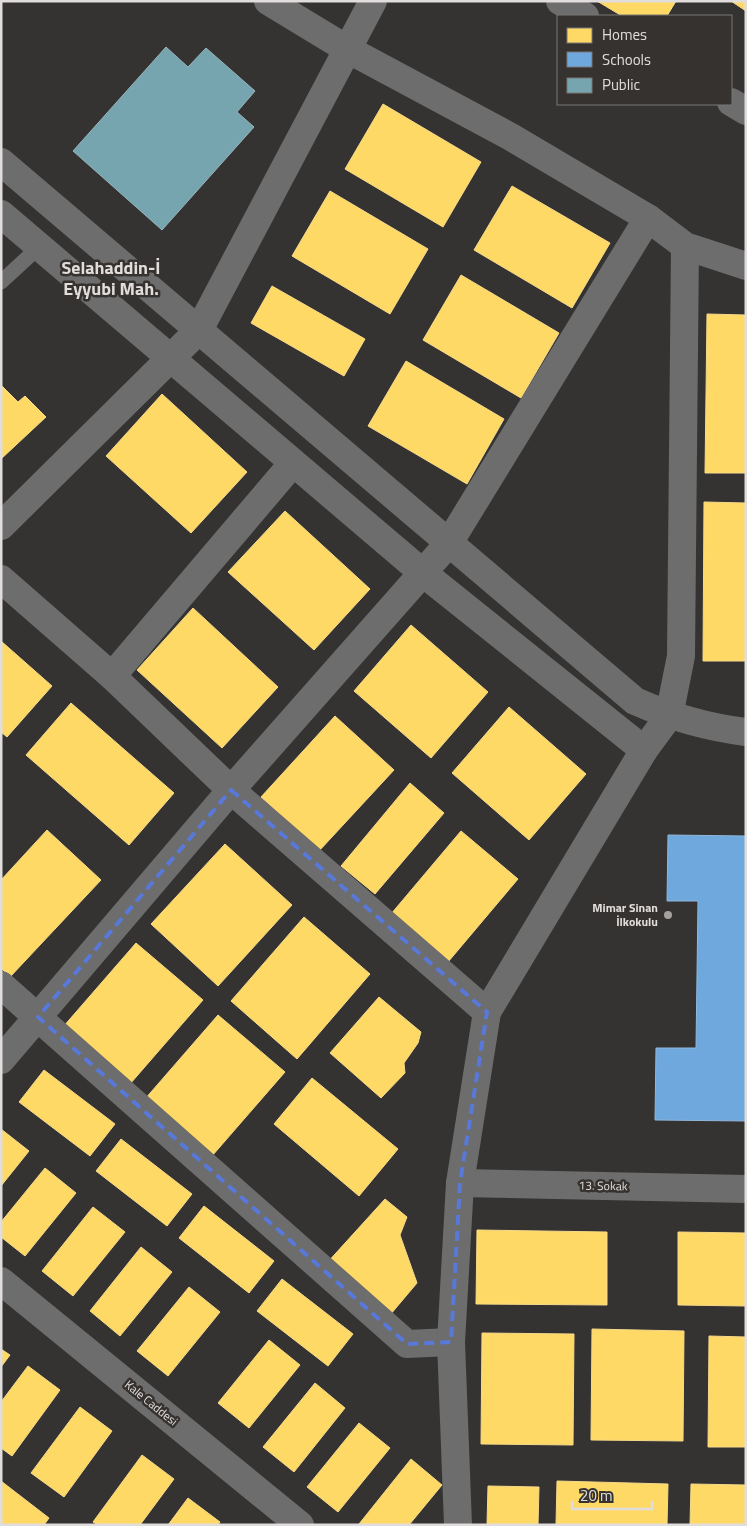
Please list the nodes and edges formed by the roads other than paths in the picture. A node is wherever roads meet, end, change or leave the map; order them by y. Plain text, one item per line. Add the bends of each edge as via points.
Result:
1 (268, 1) edge
2 (373, 1) edge
3 (560, 1) edge
4 (583, 15) edge
5 (347, 50) junction
6 (732, 103) edge
7 (746, 111) edge
8 (1, 162) edge
9 (1, 214) edge
10 (648, 218) junction
11 (685, 246) junction
12 (39, 247) junction
13 (746, 266) edge
14 (1, 282) edge
15 (199, 330) junction
16 (169, 359) junction
17 (293, 463) junction
18 (1, 526) edge
19 (449, 543) junction
20 (423, 574) junction
21 (1, 579) edge
22 (112, 676) junction
23 (669, 716) junction
24 (746, 732) edge
25 (644, 750) junction
26 (231, 790) junction
27 (1, 985) edge
28 (487, 1012) junction
29 (38, 1017) junction
30 (1, 1060) edge
31 (460, 1183) junction
32 (746, 1189) edge
33 (1, 1281) edge
34 (452, 1342) junction
35 (300, 1525) edge
36 (458, 1525) edge

1 - 5 street
2 - 5 street
3 - 4 street
5 - 10 street via 511,137
5 - 15 street
6 - 7 street
8 - 15 street
9 - 12 street
10 - 11 street
10 - 19 street
11 - 13 street
11 - 23 street via 681,656
12 - 14 lane
12 - 16 street
15 - 16 street
15 - 19 street
16 - 17 street
16 - 18 street
17 - 20 street
17 - 22 street
19 - 20 street
19 - 23 street via 635,701
20 - 25 street
20 - 26 street
21 - 22 street
22 - 26 street
23 - 24 street via 712,728
23 - 25 street
25 - 28 street
26 - 28 street
26 - 29 street
27 - 29 street
28 - 31 street
29 - 30 street
29 - 34 street via 407,1344
31 - 32 street, 13. Sokak
31 - 34 street
33 - 35 street, Kale Caddesi
34 - 36 street

